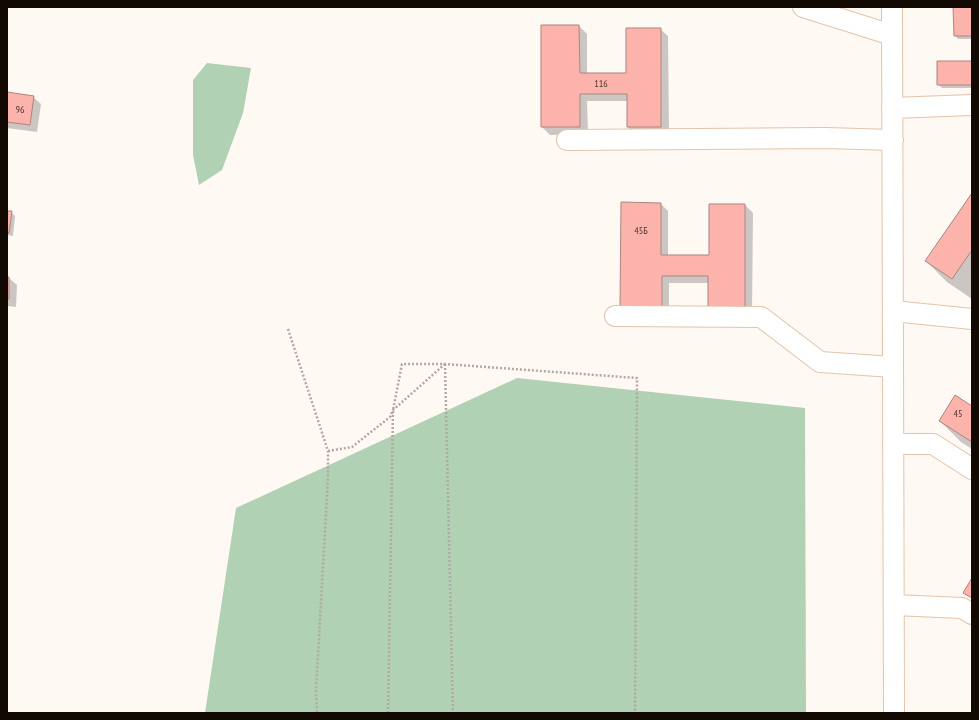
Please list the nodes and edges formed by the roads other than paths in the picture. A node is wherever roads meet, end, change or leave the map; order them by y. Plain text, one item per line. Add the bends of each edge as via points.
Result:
1 (803, 7) edge
2 (892, 7) edge
3 (892, 35) junction
4 (972, 105) edge
5 (892, 108) junction
6 (567, 140) dead end
7 (893, 140) junction
8 (893, 311) junction
9 (615, 316) dead end
10 (972, 319) edge
11 (893, 367) junction
12 (893, 444) junction
13 (972, 469) edge
14 (894, 605) junction
15 (972, 614) edge
16 (894, 713) edge

1 - 3 street
2 - 3 street
3 - 5 street
4 - 5 street
5 - 7 street
6 - 7 street
7 - 8 street
8 - 10 street
8 - 11 street
9 - 11 street via 761,318 820,362
11 - 12 street
12 - 13 street via 933,444
12 - 14 street
14 - 15 street via 962,608
14 - 16 street

